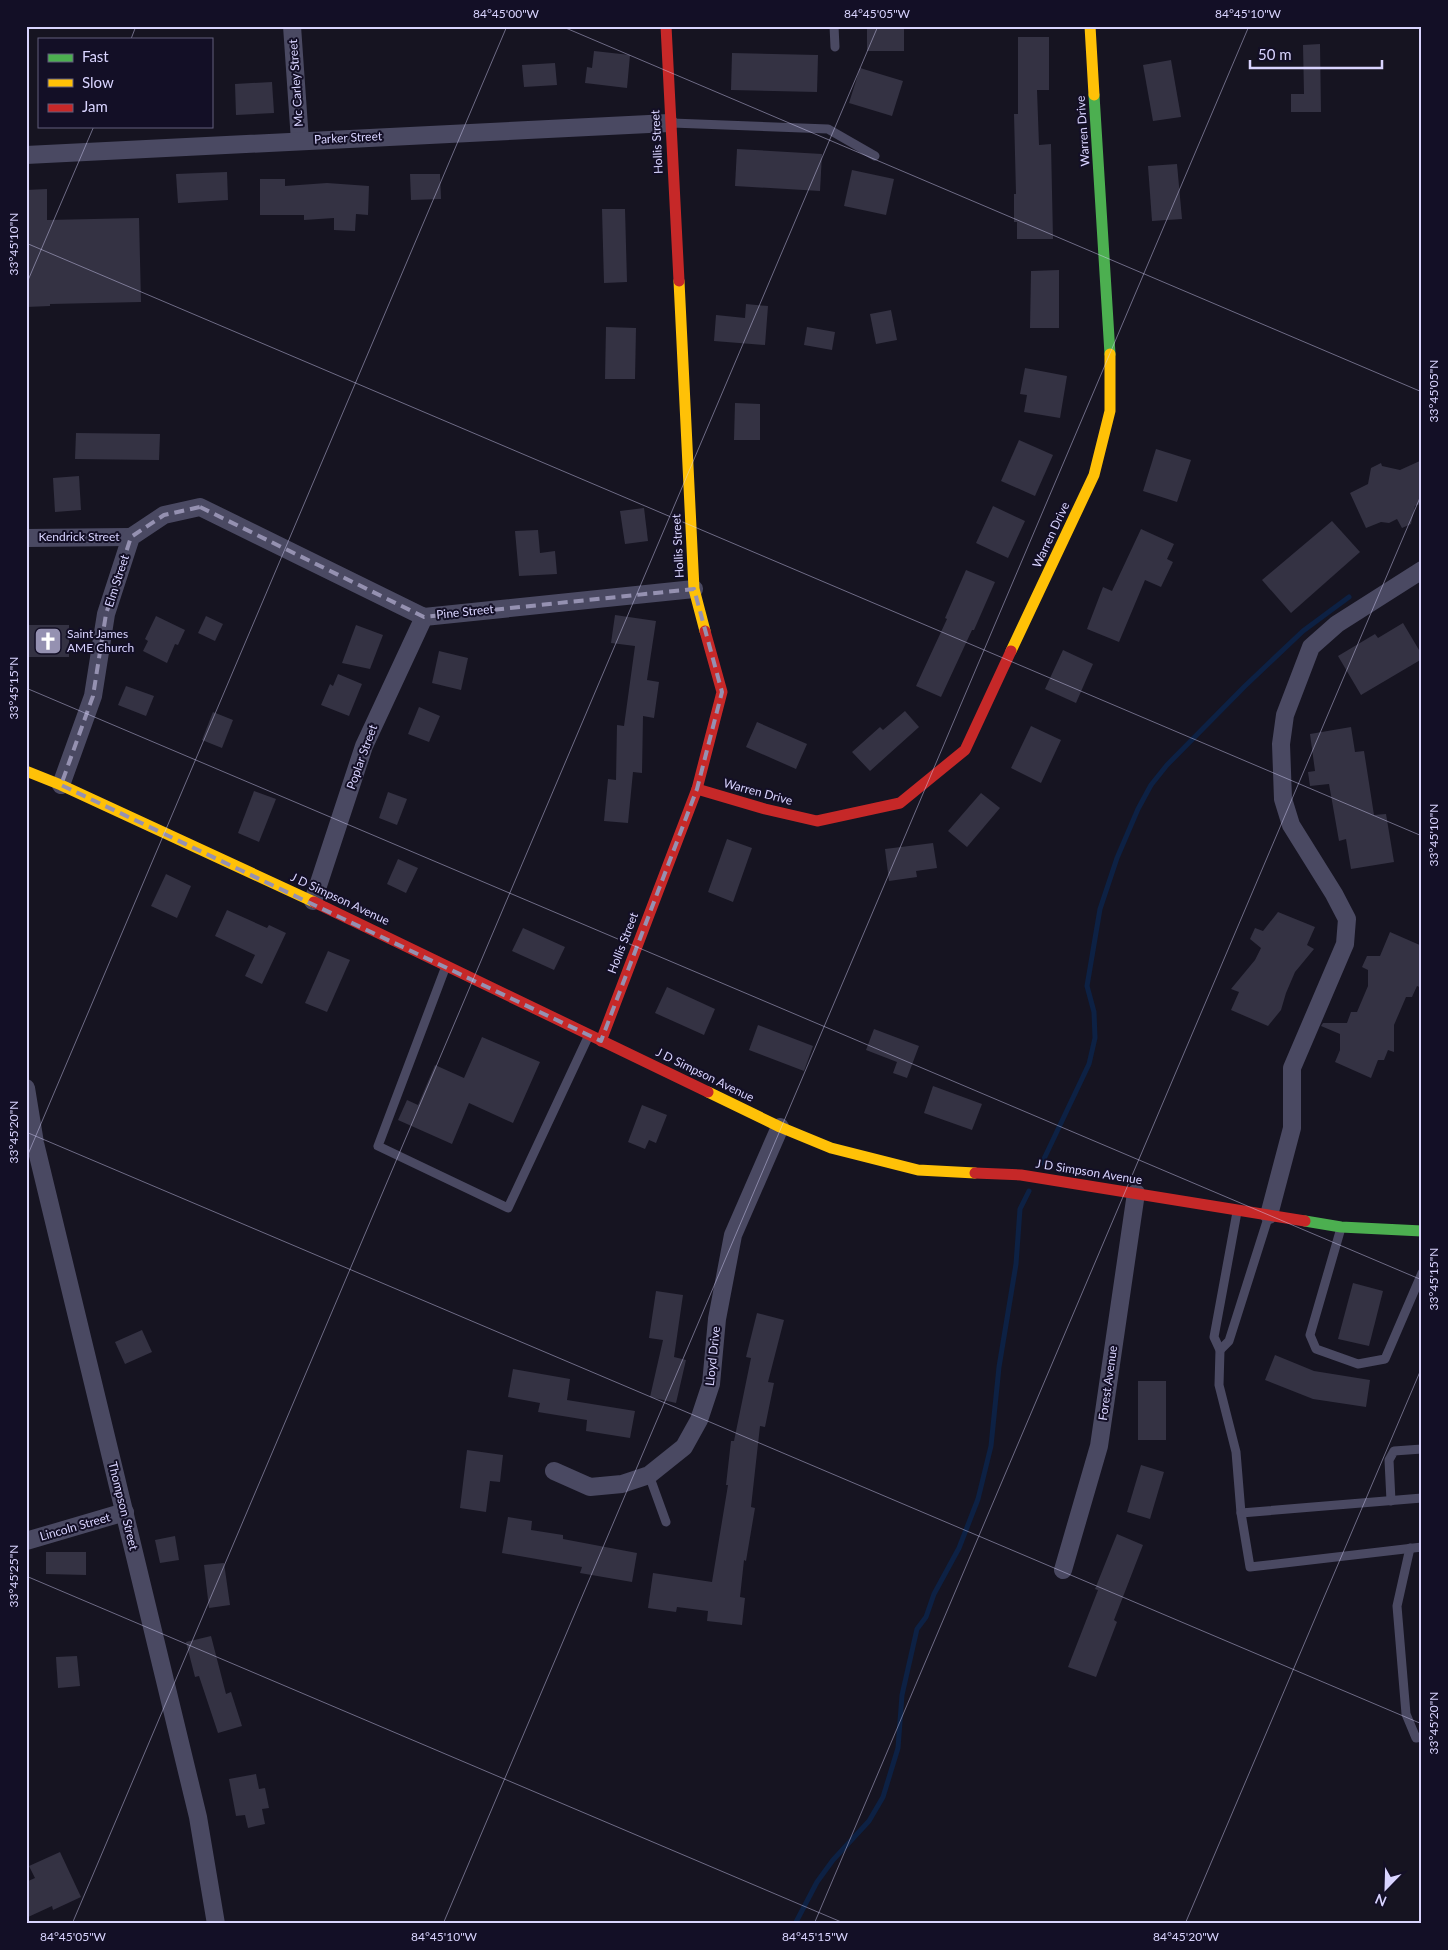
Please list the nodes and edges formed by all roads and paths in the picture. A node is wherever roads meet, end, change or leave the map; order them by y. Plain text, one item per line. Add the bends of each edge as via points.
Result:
1 (292, 26) edge
2 (666, 26) edge
3 (834, 26) edge
4 (1090, 26) edge
5 (835, 47) dead end
6 (669, 123) junction
7 (300, 141) junction
8 (26, 155) edge
9 (875, 156) dead end
10 (131, 537) junction
11 (26, 538) edge
12 (1422, 570) edge
13 (694, 589) junction
14 (424, 616) junction
15 (26, 771) edge
16 (61, 785) junction
17 (697, 789) junction
18 (313, 901) junction
19 (446, 966) junction
20 (589, 1035) junction
21 (601, 1041) junction
22 (26, 1088) edge
23 (780, 1127) junction
24 (1136, 1193) junction
25 (1237, 1210) junction
26 (1269, 1215) junction
27 (1341, 1227) junction
28 (1422, 1231) edge
29 (1422, 1273) edge
30 (1220, 1350) junction
31 (1422, 1449) edge
32 (554, 1472) dead end
33 (649, 1475) junction
34 (1422, 1498) edge
35 (1391, 1500) junction
36 (124, 1512) junction
37 (1241, 1513) junction
38 (666, 1522) dead end
39 (26, 1541) edge
40 (1422, 1547) edge
41 (1410, 1548) junction
42 (1064, 1570) dead end
43 (1422, 1737) edge
44 (216, 1924) edge

1 - 7 street, Mc Carley Street
2 - 6 street, Hollis Street
3 - 5 lane
4 - 17 street, Warren Drive via 1110,337 1110,411 1094,475 965,750 900,803 817,821
6 - 7 street, Parker Street
6 - 9 lane via 828,129
6 - 13 street, Hollis Street
7 - 8 street, Parker Street
10 - 11 street, Kendrick Street
10 - 14 street, Pine Street via 164,515 200,507
10 - 16 street, Elm Street via 106,614 93,696
12 - 26 street via 1337,624 1311,647 1285,715 1281,744 1283,799 1291,825 1347,919 1345,944 1292,1068 1292,1128
13 - 14 street, Pine Street
13 - 17 street, Hollis Street via 722,692
14 - 18 street, Poplar Street via 364,746
15 - 16 street, J D Simpson Avenue
16 - 18 street, J D Simpson Avenue
17 - 21 street, Hollis Street
18 - 19 street, J D Simpson Avenue
19 - 20 street, J D Simpson Avenue
19 - 20 lane via 378,1146 508,1208
20 - 21 street, J D Simpson Avenue
21 - 23 street, J D Simpson Avenue
22 - 36 street, Thompson Street via 35,1142
23 - 24 street, J D Simpson Avenue via 831,1148 918,1170 1021,1175
23 - 33 street, Lloyd Drive via 732,1235 717,1319 711,1384 699,1420 684,1447
24 - 25 street, J D Simpson Avenue
24 - 42 street, Forest Avenue via 1098,1446
25 - 26 street, J D Simpson Avenue
25 - 30 lane via 1214,1337
26 - 27 street, J D Simpson Avenue
26 - 30 lane via 1229,1341
27 - 28 street, J D Simpson Avenue
27 - 29 lane via 1310,1335 1316,1350 1358,1364 1385,1359
30 - 37 lane via 1219,1385 1236,1452
31 - 35 lane via 1394,1451 1389,1460
32 - 33 street, Lloyd Drive via 590,1487 622,1484
33 - 38 lane
34 - 35 lane
35 - 37 lane
36 - 39 street, Lincoln Street
36 - 44 street, Thompson Street via 198,1817
37 - 41 lane via 1250,1567
40 - 41 lane
41 - 43 lane via 1397,1606 1406,1714 1416,1738

